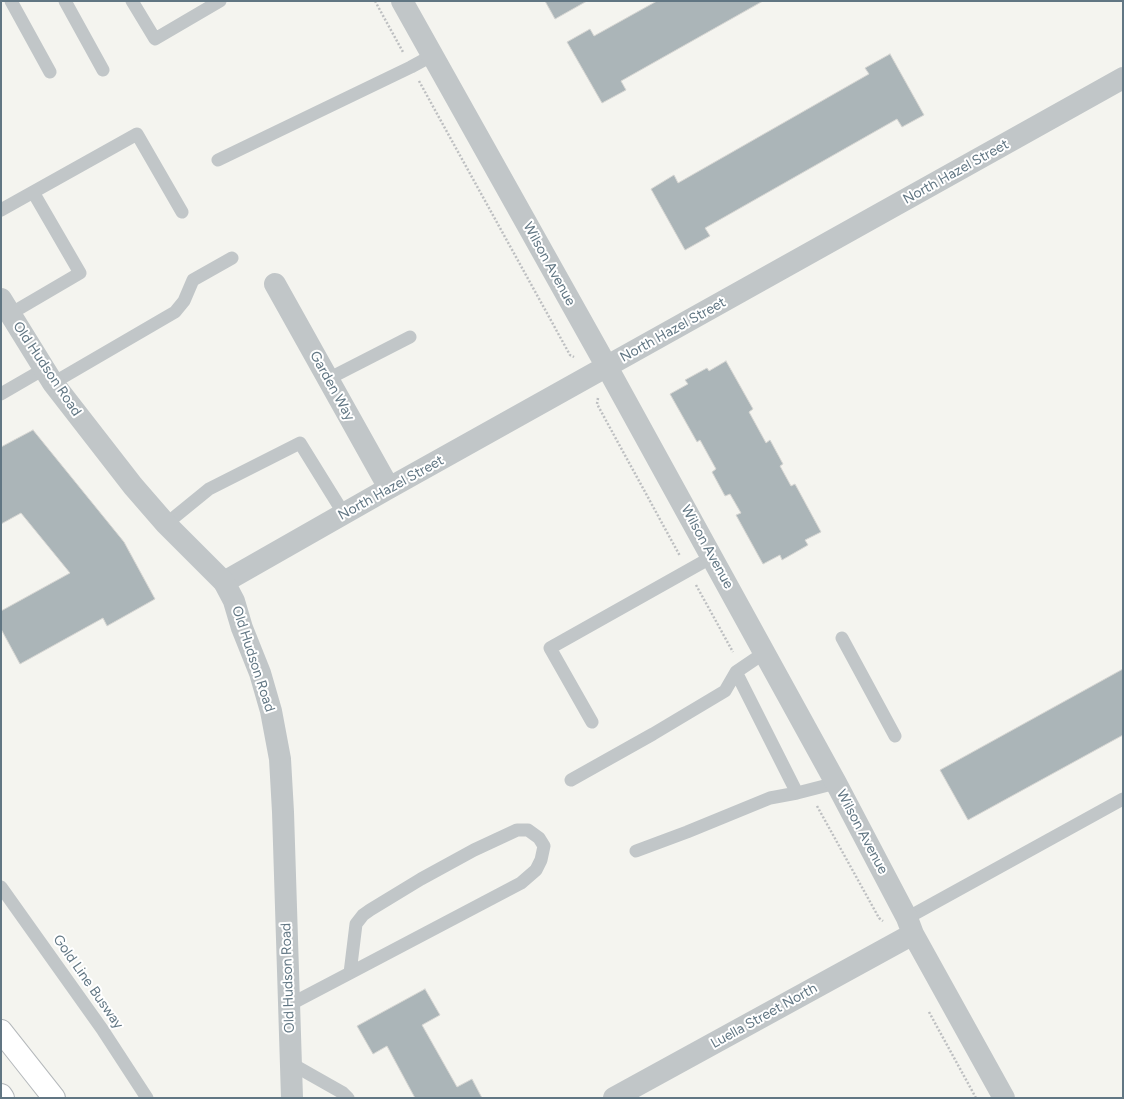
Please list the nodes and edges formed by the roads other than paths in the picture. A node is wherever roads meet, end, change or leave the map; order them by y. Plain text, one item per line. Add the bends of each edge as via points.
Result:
1 (10, 1) edge
2 (65, 1) edge
3 (132, 1) edge
4 (220, 1) edge
5 (402, 1) edge
6 (433, 55) junction
7 (103, 70) dead end
8 (50, 72) dead end
9 (1123, 78) edge
10 (218, 160) dead end
11 (33, 192) junction
12 (1, 210) edge
13 (182, 212) dead end
14 (232, 258) dead end
15 (275, 284) dead end
16 (6, 307) edge
17 (410, 337) dead end
18 (607, 367) junction
19 (48, 376) junction
20 (328, 379) junction
21 (1, 394) edge
22 (389, 488) junction
23 (344, 514) junction
24 (166, 524) junction
25 (712, 556) junction
26 (224, 582) junction
27 (842, 638) dead end
28 (764, 653) junction
29 (736, 672) junction
30 (592, 722) dead end
31 (895, 736) dead end
32 (571, 780) dead end
33 (836, 783) junction
34 (797, 793) junction
35 (1123, 799) edge
36 (636, 851) dead end
37 (1, 887) edge
38 (910, 926) junction
39 (350, 973) junction
40 (289, 1005) junction
41 (1, 1031) edge
42 (290, 1063) junction
43 (1, 1095) edge
44 (3, 1098) edge
45 (54, 1098) edge
46 (147, 1098) edge
47 (292, 1098) edge
48 (348, 1098) edge
49 (614, 1098) edge
50 (1004, 1098) edge

1 - 8 lane
2 - 7 lane
3 - 4 lane via 155,40
5 - 6 street, Wilson Avenue
6 - 10 lane
6 - 18 street, Wilson Avenue
9 - 18 street, North Hazel Street
11 - 12 lane
11 - 13 lane via 137,134
11 - 16 lane via 80,273
14 - 19 lane via 193,280 184,301 175,312
15 - 20 street, Garden Way
16 - 19 street, Old Hudson Road
17 - 20 lane
18 - 22 street, North Hazel Street
18 - 25 street, Wilson Avenue
19 - 21 lane
19 - 24 street, Old Hudson Road via 133,486
20 - 22 street, Garden Way
22 - 23 street, North Hazel Street
23 - 24 lane via 300,443 208,489
23 - 26 street, North Hazel Street
24 - 26 street, Old Hudson Road
25 - 28 street, Wilson Avenue
25 - 30 lane via 550,648
26 - 40 street, Old Hudson Road via 234,601 260,673 271,711 280,759
27 - 31 lane
28 - 29 lane
28 - 33 street, Wilson Avenue
29 - 32 lane via 725,691
29 - 34 lane
33 - 34 lane
33 - 38 street, Wilson Avenue
34 - 36 lane via 770,798
35 - 38 lane
37 - 46 lane, Gold Line Busway via 102,1029
38 - 49 street, Luella Street North
38 - 50 street, Wilson Avenue
39 - 39 lane via 521,883 536,870 542,860 544,846 540,838 528,830 517,830 421,879 370,910 356,924
39 - 40 lane
40 - 42 street, Old Hudson Road
41 - 45 highway
42 - 47 street, Old Hudson Road
42 - 48 lane
43 - 44 highway

